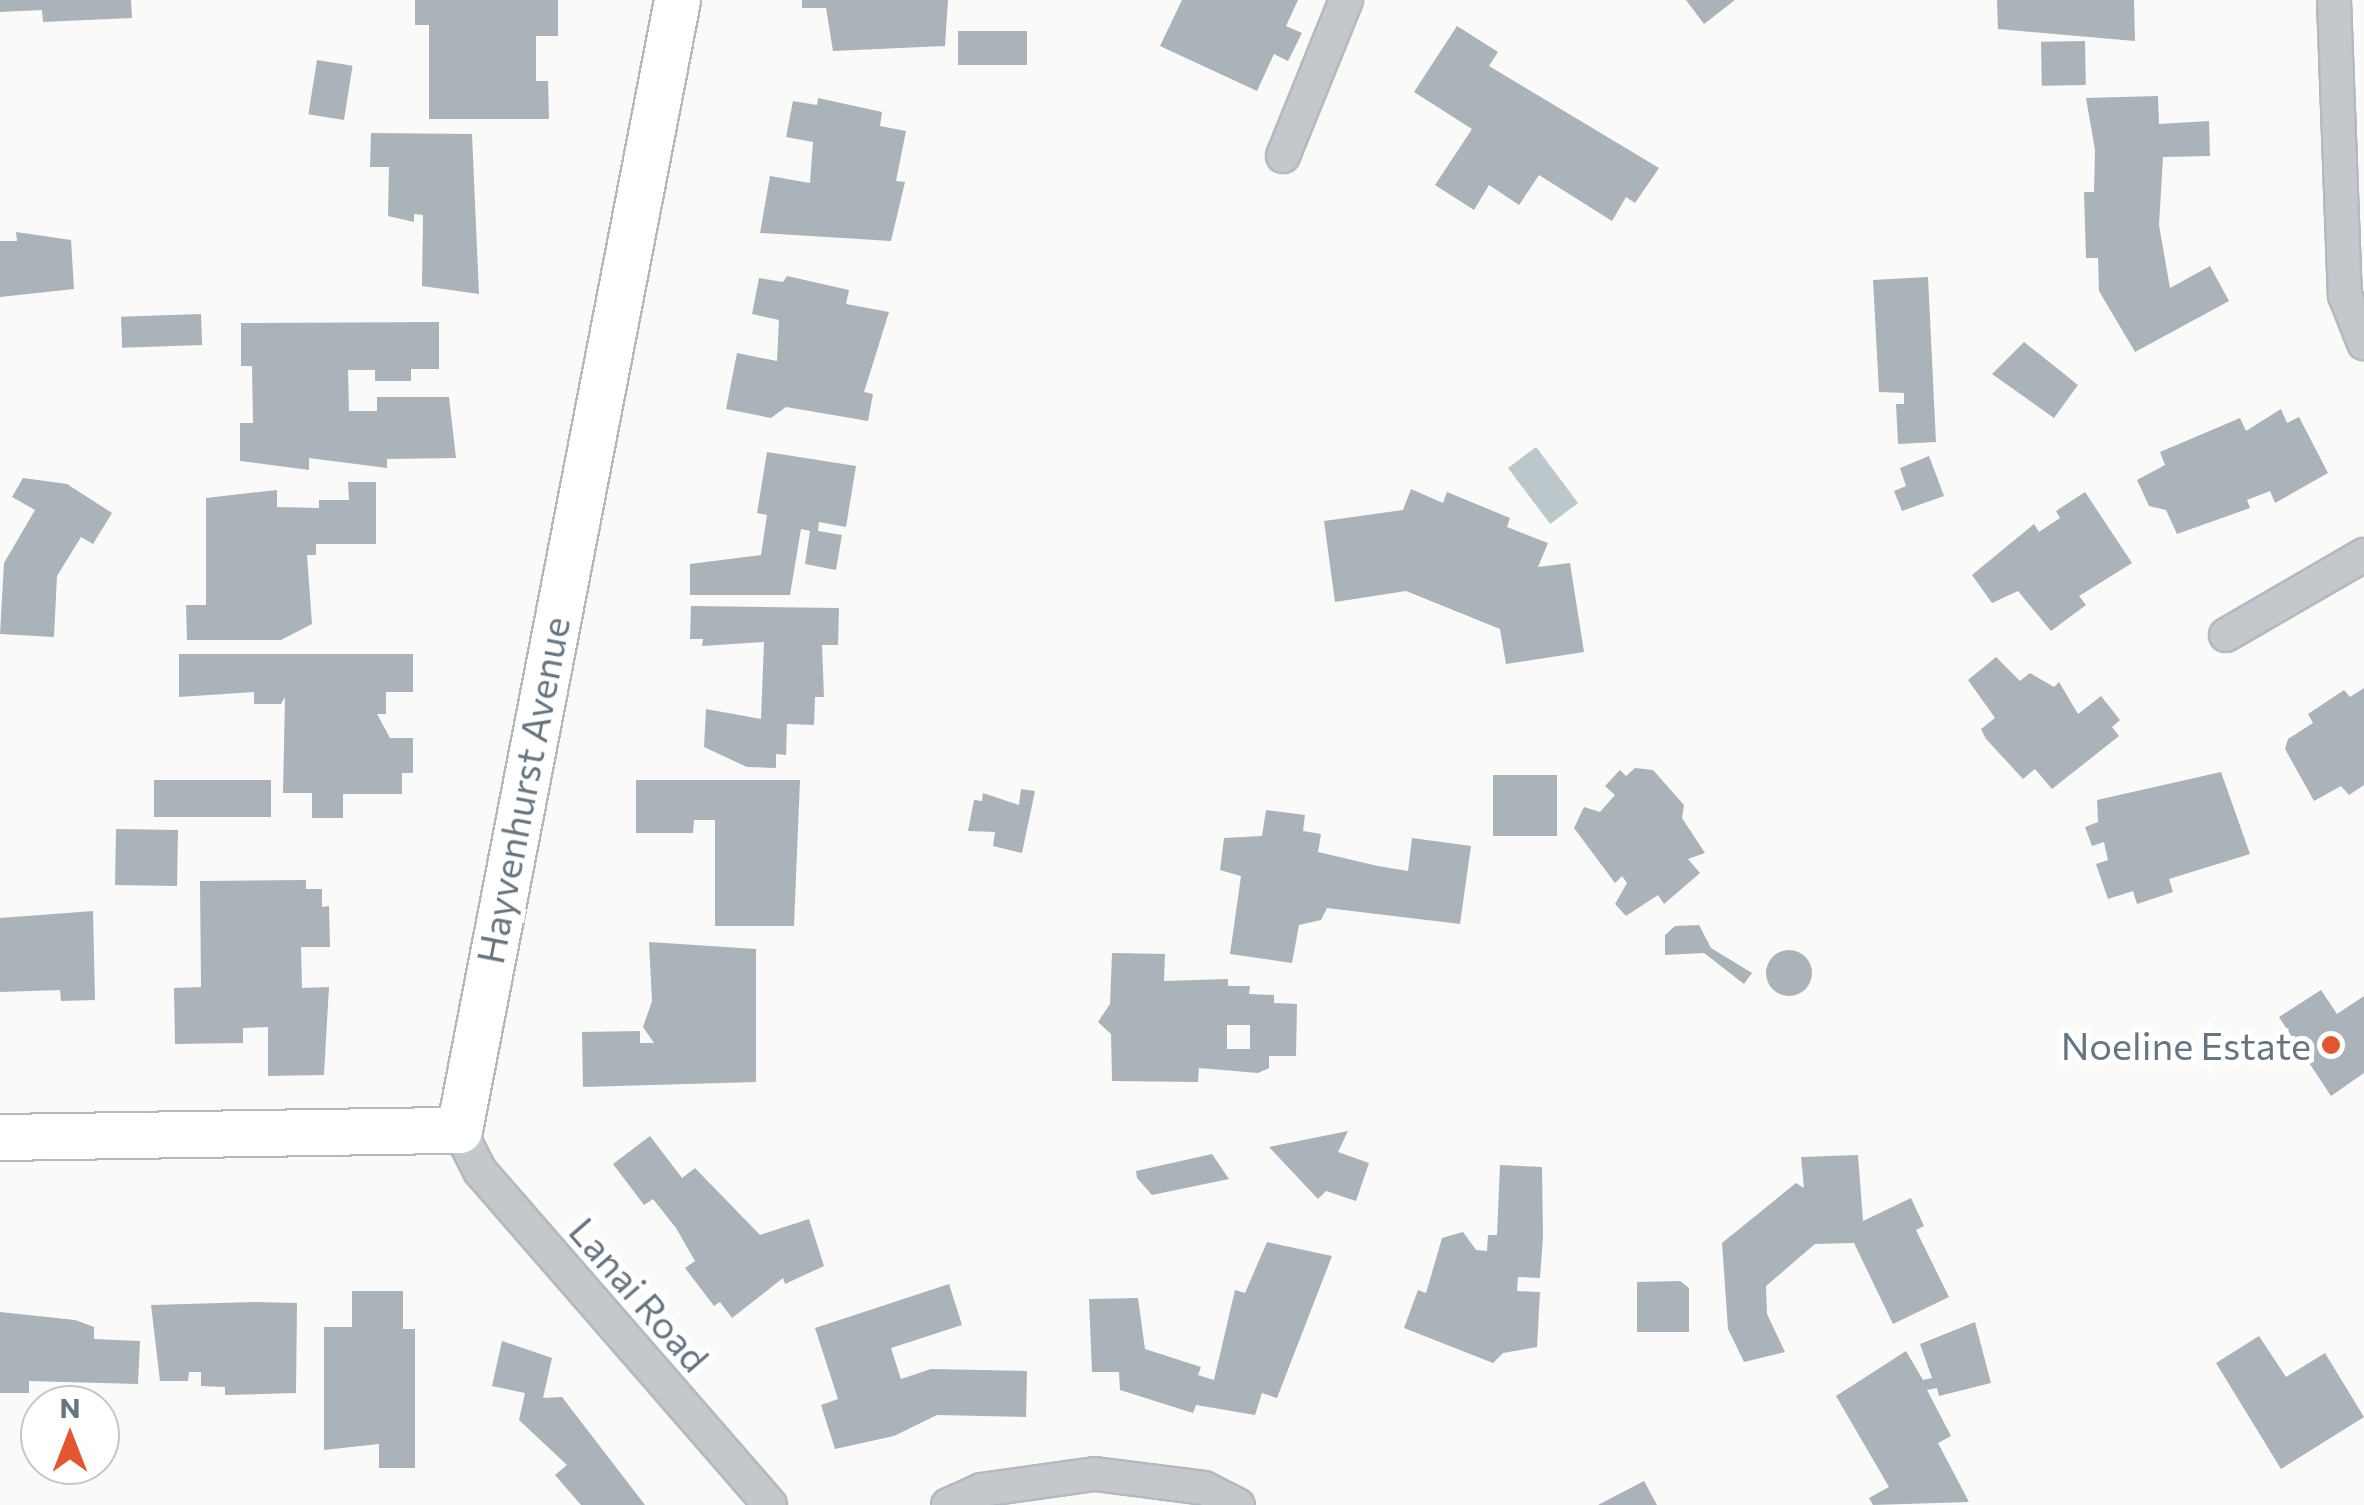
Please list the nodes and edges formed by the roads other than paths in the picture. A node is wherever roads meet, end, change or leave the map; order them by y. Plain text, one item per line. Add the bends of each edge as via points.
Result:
1 (676, 0) edge
2 (1346, 0) edge
3 (2334, 0) edge
4 (1282, 156) dead end
5 (2364, 343) edge
6 (2364, 555) edge
7 (2226, 635) dead end
8 (459, 1130) junction
9 (0, 1137) edge
10 (770, 1505) edge
11 (948, 1505) edge
12 (1238, 1505) edge

1 - 8 main road, Hayvenhurst Avenue
2 - 4 street
3 - 5 street via 2345,295
6 - 7 street
8 - 9 main road
8 - 10 street, Lanai Road via 480,1171
11 - 12 street via 981,1490 1095,1474 1204,1488

